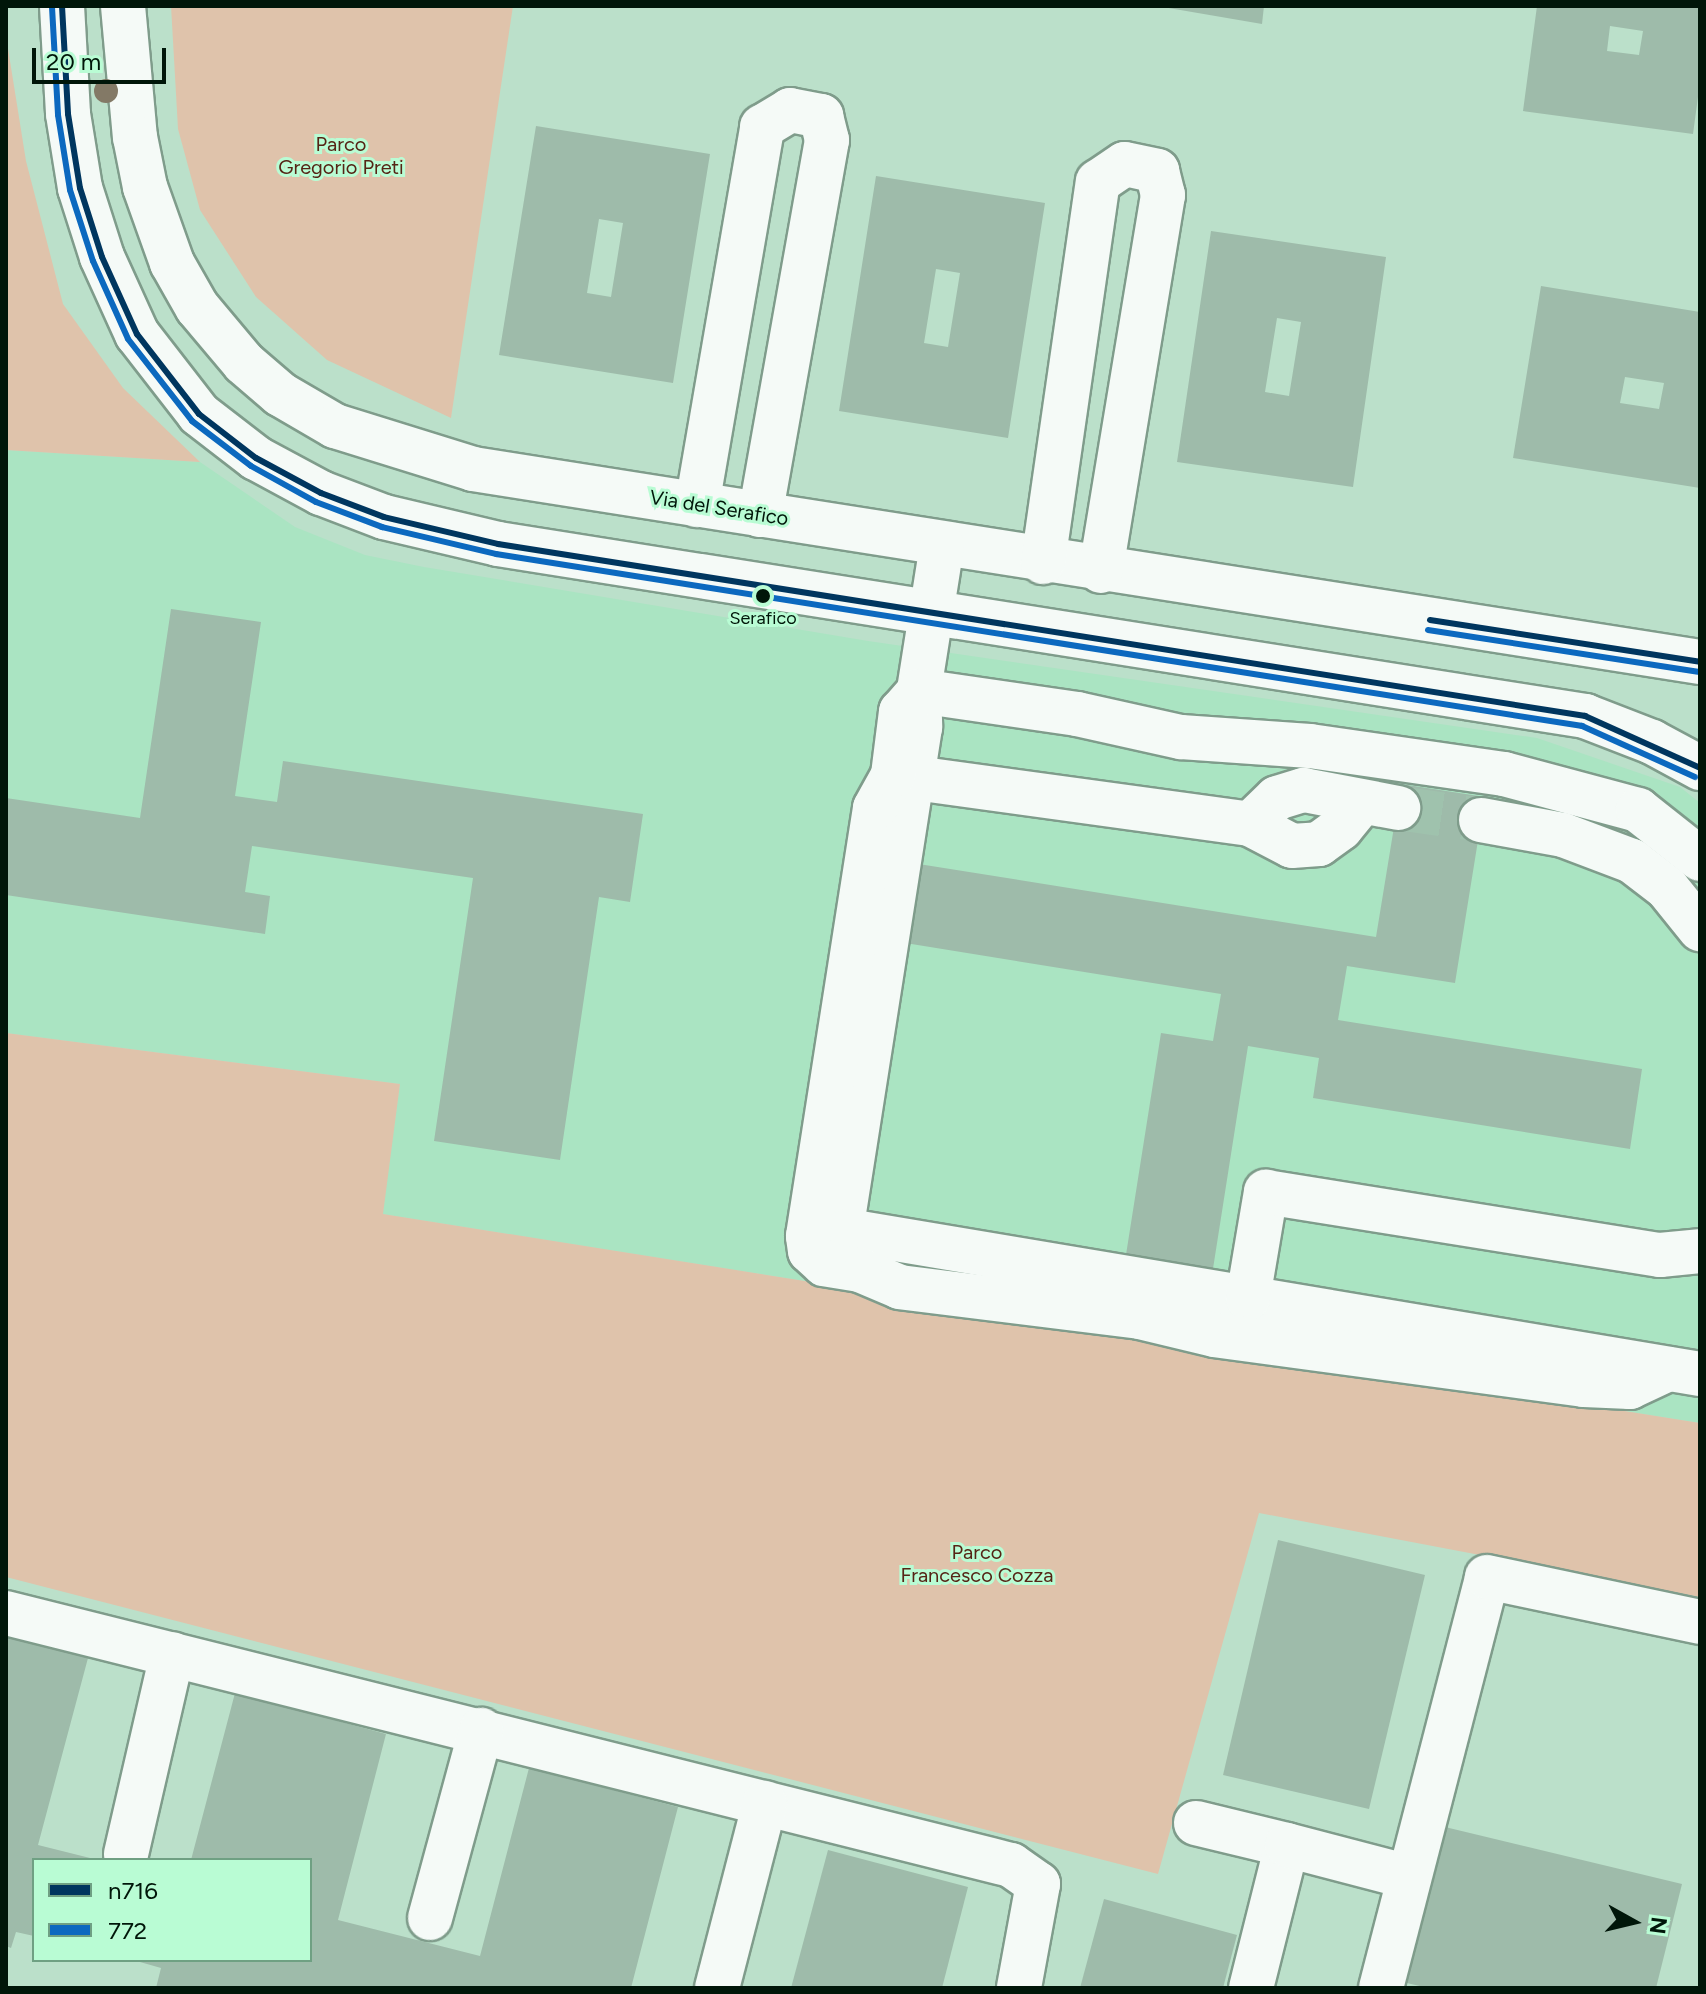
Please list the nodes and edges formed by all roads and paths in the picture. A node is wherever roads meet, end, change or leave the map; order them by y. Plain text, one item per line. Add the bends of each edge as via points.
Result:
1 (62, 6) edge
2 (123, 6) edge
3 (697, 505) junction
4 (760, 515) junction
5 (942, 545) junction
6 (1043, 562) junction
7 (1101, 571) junction
8 (931, 612) junction
9 (1700, 636) edge
10 (1600, 646) junction
11 (1700, 662) edge
12 (919, 691) junction
13 (1585, 716) junction
14 (1700, 734) edge
15 (1700, 768) edge
16 (902, 777) junction
17 (1379, 805) tunnel mouth
18 (1481, 820) tunnel mouth
19 (1700, 859) edge
20 (1700, 929) edge
21 (1700, 1251) edge
22 (1248, 1298) junction
23 (1684, 1371) edge
24 (6, 1613) edge
25 (1700, 1622) edge
26 (172, 1654) junction
27 (481, 1730) junction
28 (765, 1803) junction
29 (1196, 1823) dead end
30 (1287, 1845) junction
31 (126, 1854) dead end
32 (1409, 1877) junction
33 (430, 1918) dead end
34 (717, 1988) edge
35 (1019, 1988) edge
36 (1251, 1988) edge
37 (1381, 1988) edge

1 - 8 street via 73,156 88,219 116,291 142,343 181,396 256,458 340,502 430,530
2 - 3 street, Via del Serafico via 135,137 157,226 197,307 264,382 335,426 424,456 473,469
3 - 4 street, Via del Serafico
3 - 4 street via 762,127 790,110 821,116 827,140
4 - 5 street, Via del Serafico
5 - 6 street, Via del Serafico
5 - 8 street
6 - 7 street, Via del Serafico
6 - 7 street via 1098,182 1125,164 1157,171 1163,195
7 - 10 street, Via del Serafico
8 - 12 street
8 - 13 street
9 - 10 street, Via del Serafico
10 - 11 street, Via del Serafico
12 - 16 street via 901,712
12 - 19 street via 1077,714 1181,737 1310,746 1504,774 1638,810
13 - 14 street
13 - 15 street
16 - 17 street via 1250,824 1277,798 1304,790
16 - 22 street via 876,1009 843,1216 848,1231
16 - 23 street via 875,808 808,1236 810,1251 824,1264 860,1270 900,1287 1140,1317 1215,1335 1533,1379 1630,1387
18 - 20 street via 1563,835 1632,861 1667,888
21 - 22 street via 1660,1255 1266,1192
22 - 23 street
24 - 26 street
25 - 32 street via 1487,1577
26 - 27 street
26 - 31 street
27 - 28 street
27 - 33 street
28 - 34 street
28 - 35 street via 1011,1865 1038,1884
29 - 30 street
30 - 32 street
30 - 36 street
32 - 37 street

